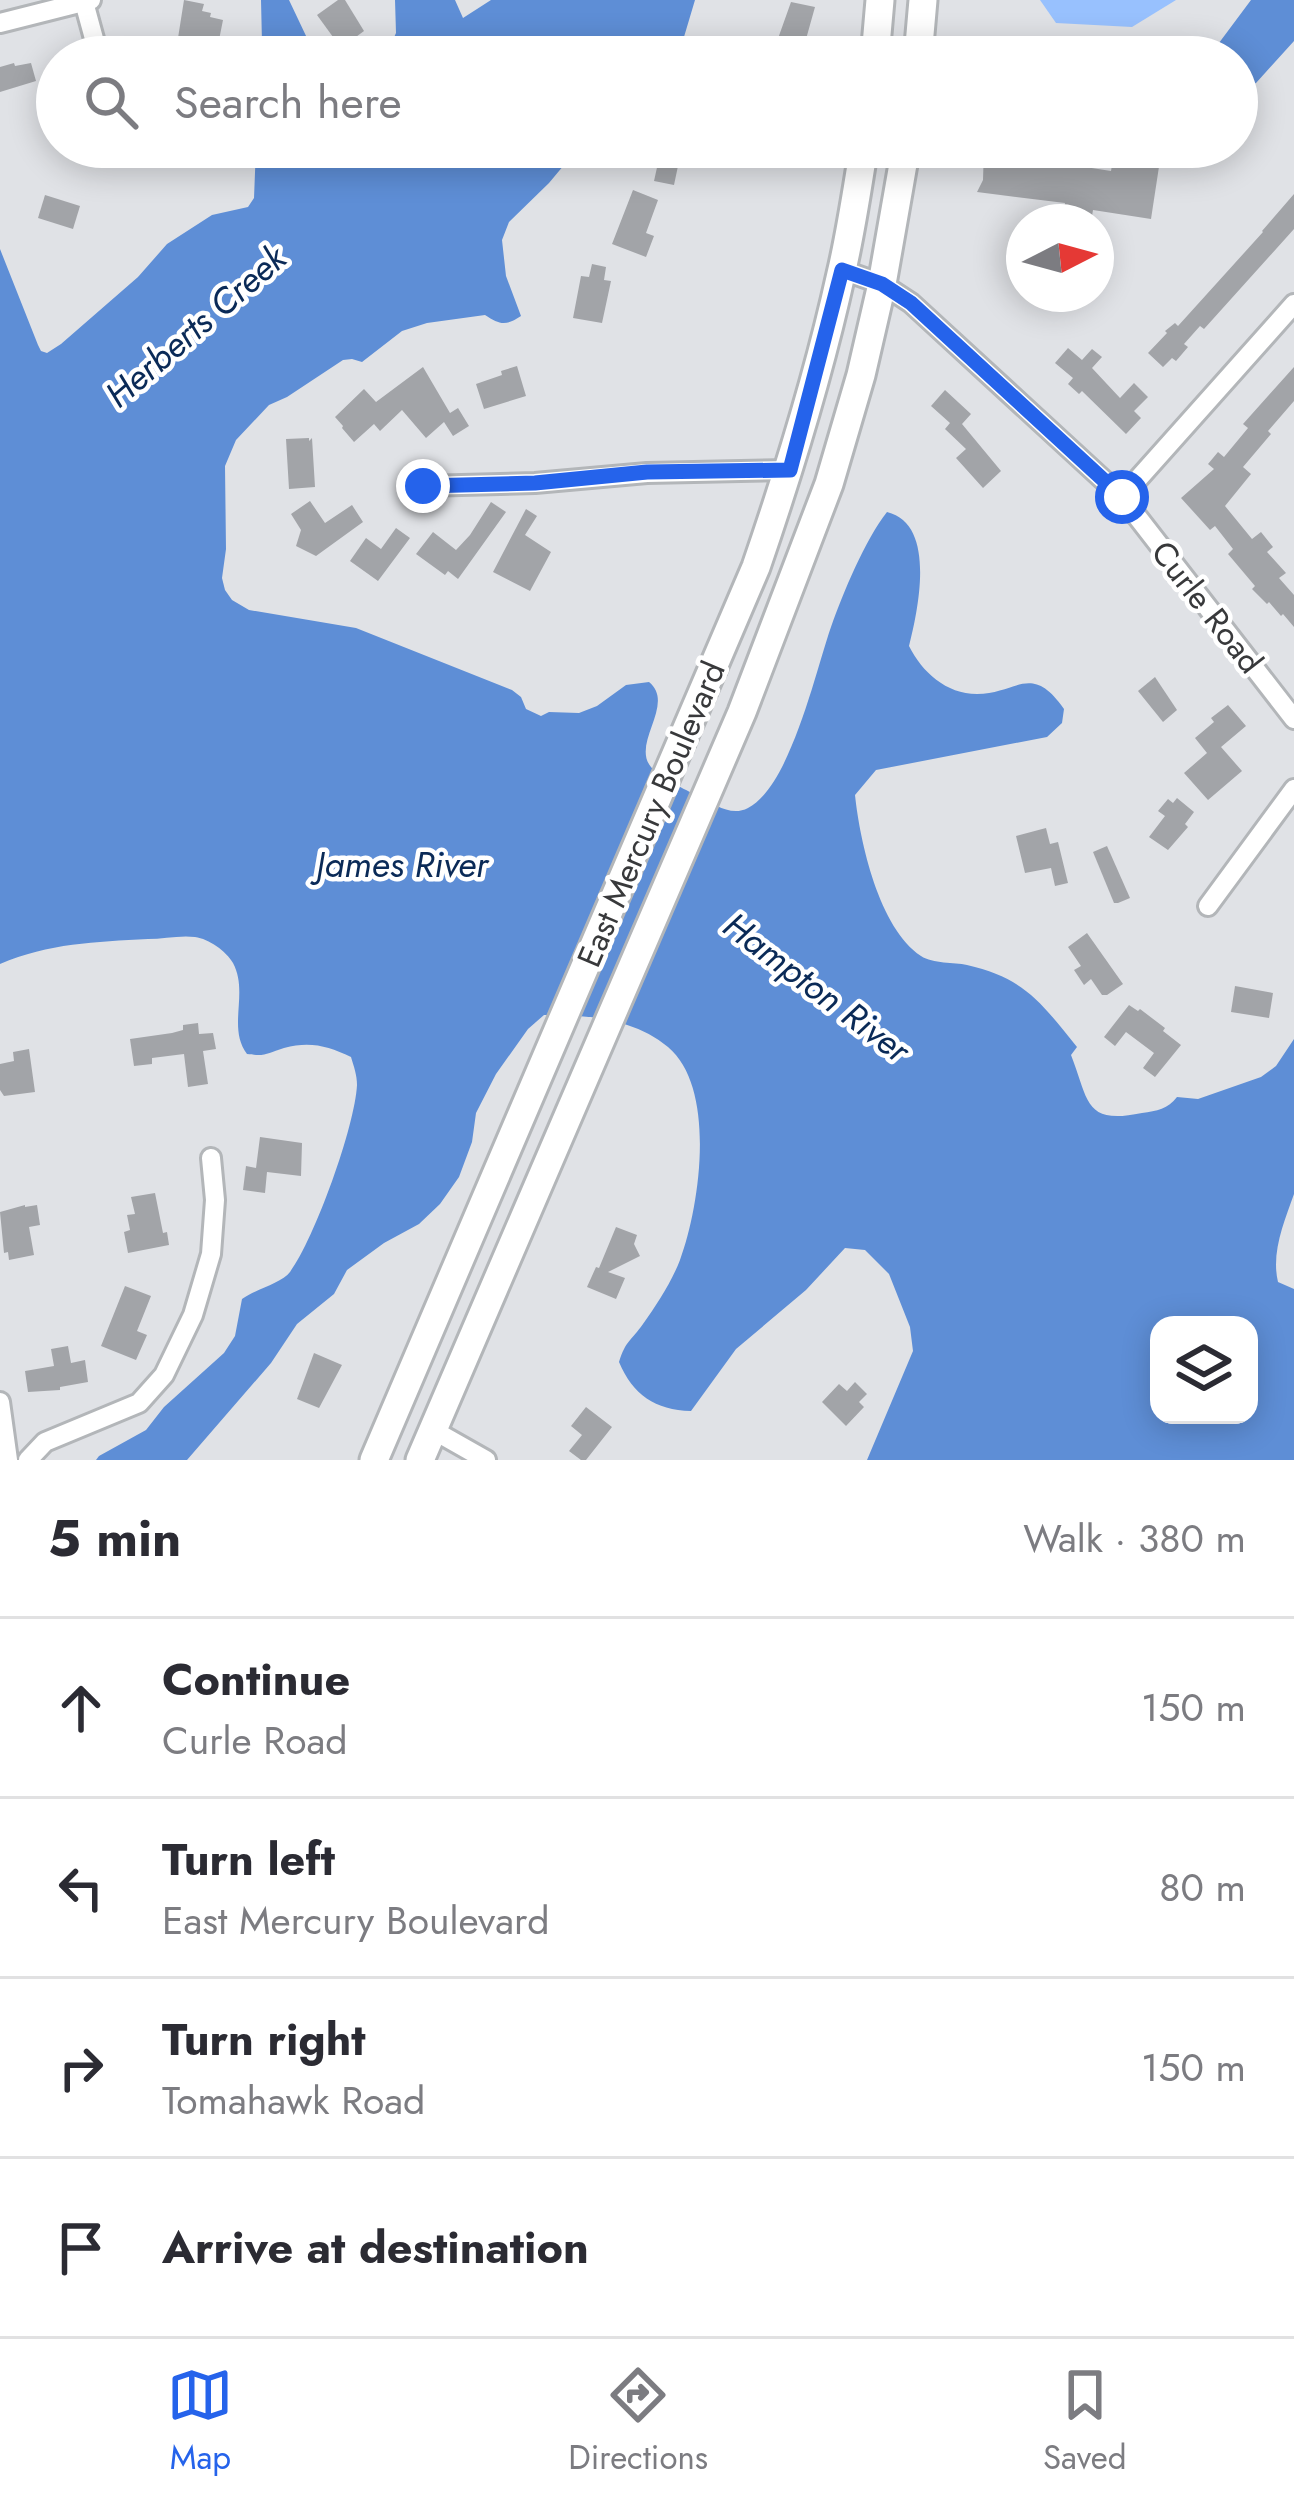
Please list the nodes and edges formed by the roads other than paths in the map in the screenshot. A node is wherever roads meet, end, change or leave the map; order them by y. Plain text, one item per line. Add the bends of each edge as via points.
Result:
1 (880, 0) edge
2 (923, 0) edge
3 (88, 1) edge
4 (0, 23) edge
5 (95, 36) edge
6 (877, 36) edge
7 (920, 36) edge
8 (860, 168) edge
9 (903, 168) edge
10 (842, 270) junction
11 (882, 284) junction
12 (1294, 304) edge
13 (790, 470) junction
14 (423, 486) dead end
15 (1122, 497) junction
16 (1294, 719) edge
17 (1294, 789) edge
18 (1208, 906) dead end
19 (211, 1158) dead end
20 (0, 1402) edge
21 (433, 1430) junction
22 (8, 1460) edge
23 (28, 1460) edge
24 (374, 1460) edge
25 (420, 1460) edge
26 (486, 1460) edge

1 - 6 main road
2 - 7 main road
3 - 4 street
3 - 5 street
8 - 10 main road, East Mercury Boulevard
9 - 11 main road, East Mercury Boulevard
10 - 11 street, Curle Road
10 - 13 main road, East Mercury Boulevard
11 - 15 street, Curle Road
11 - 21 main road, East Mercury Boulevard via 830,484 716,776
12 - 15 street
13 - 14 street
13 - 24 main road, East Mercury Boulevard via 676,758
15 - 16 street, Curle Road
17 - 18 street
19 - 23 street via 211,1254 164,1375 139,1403 45,1442
20 - 22 street
21 - 25 main road, East Mercury Boulevard
21 - 26 street

